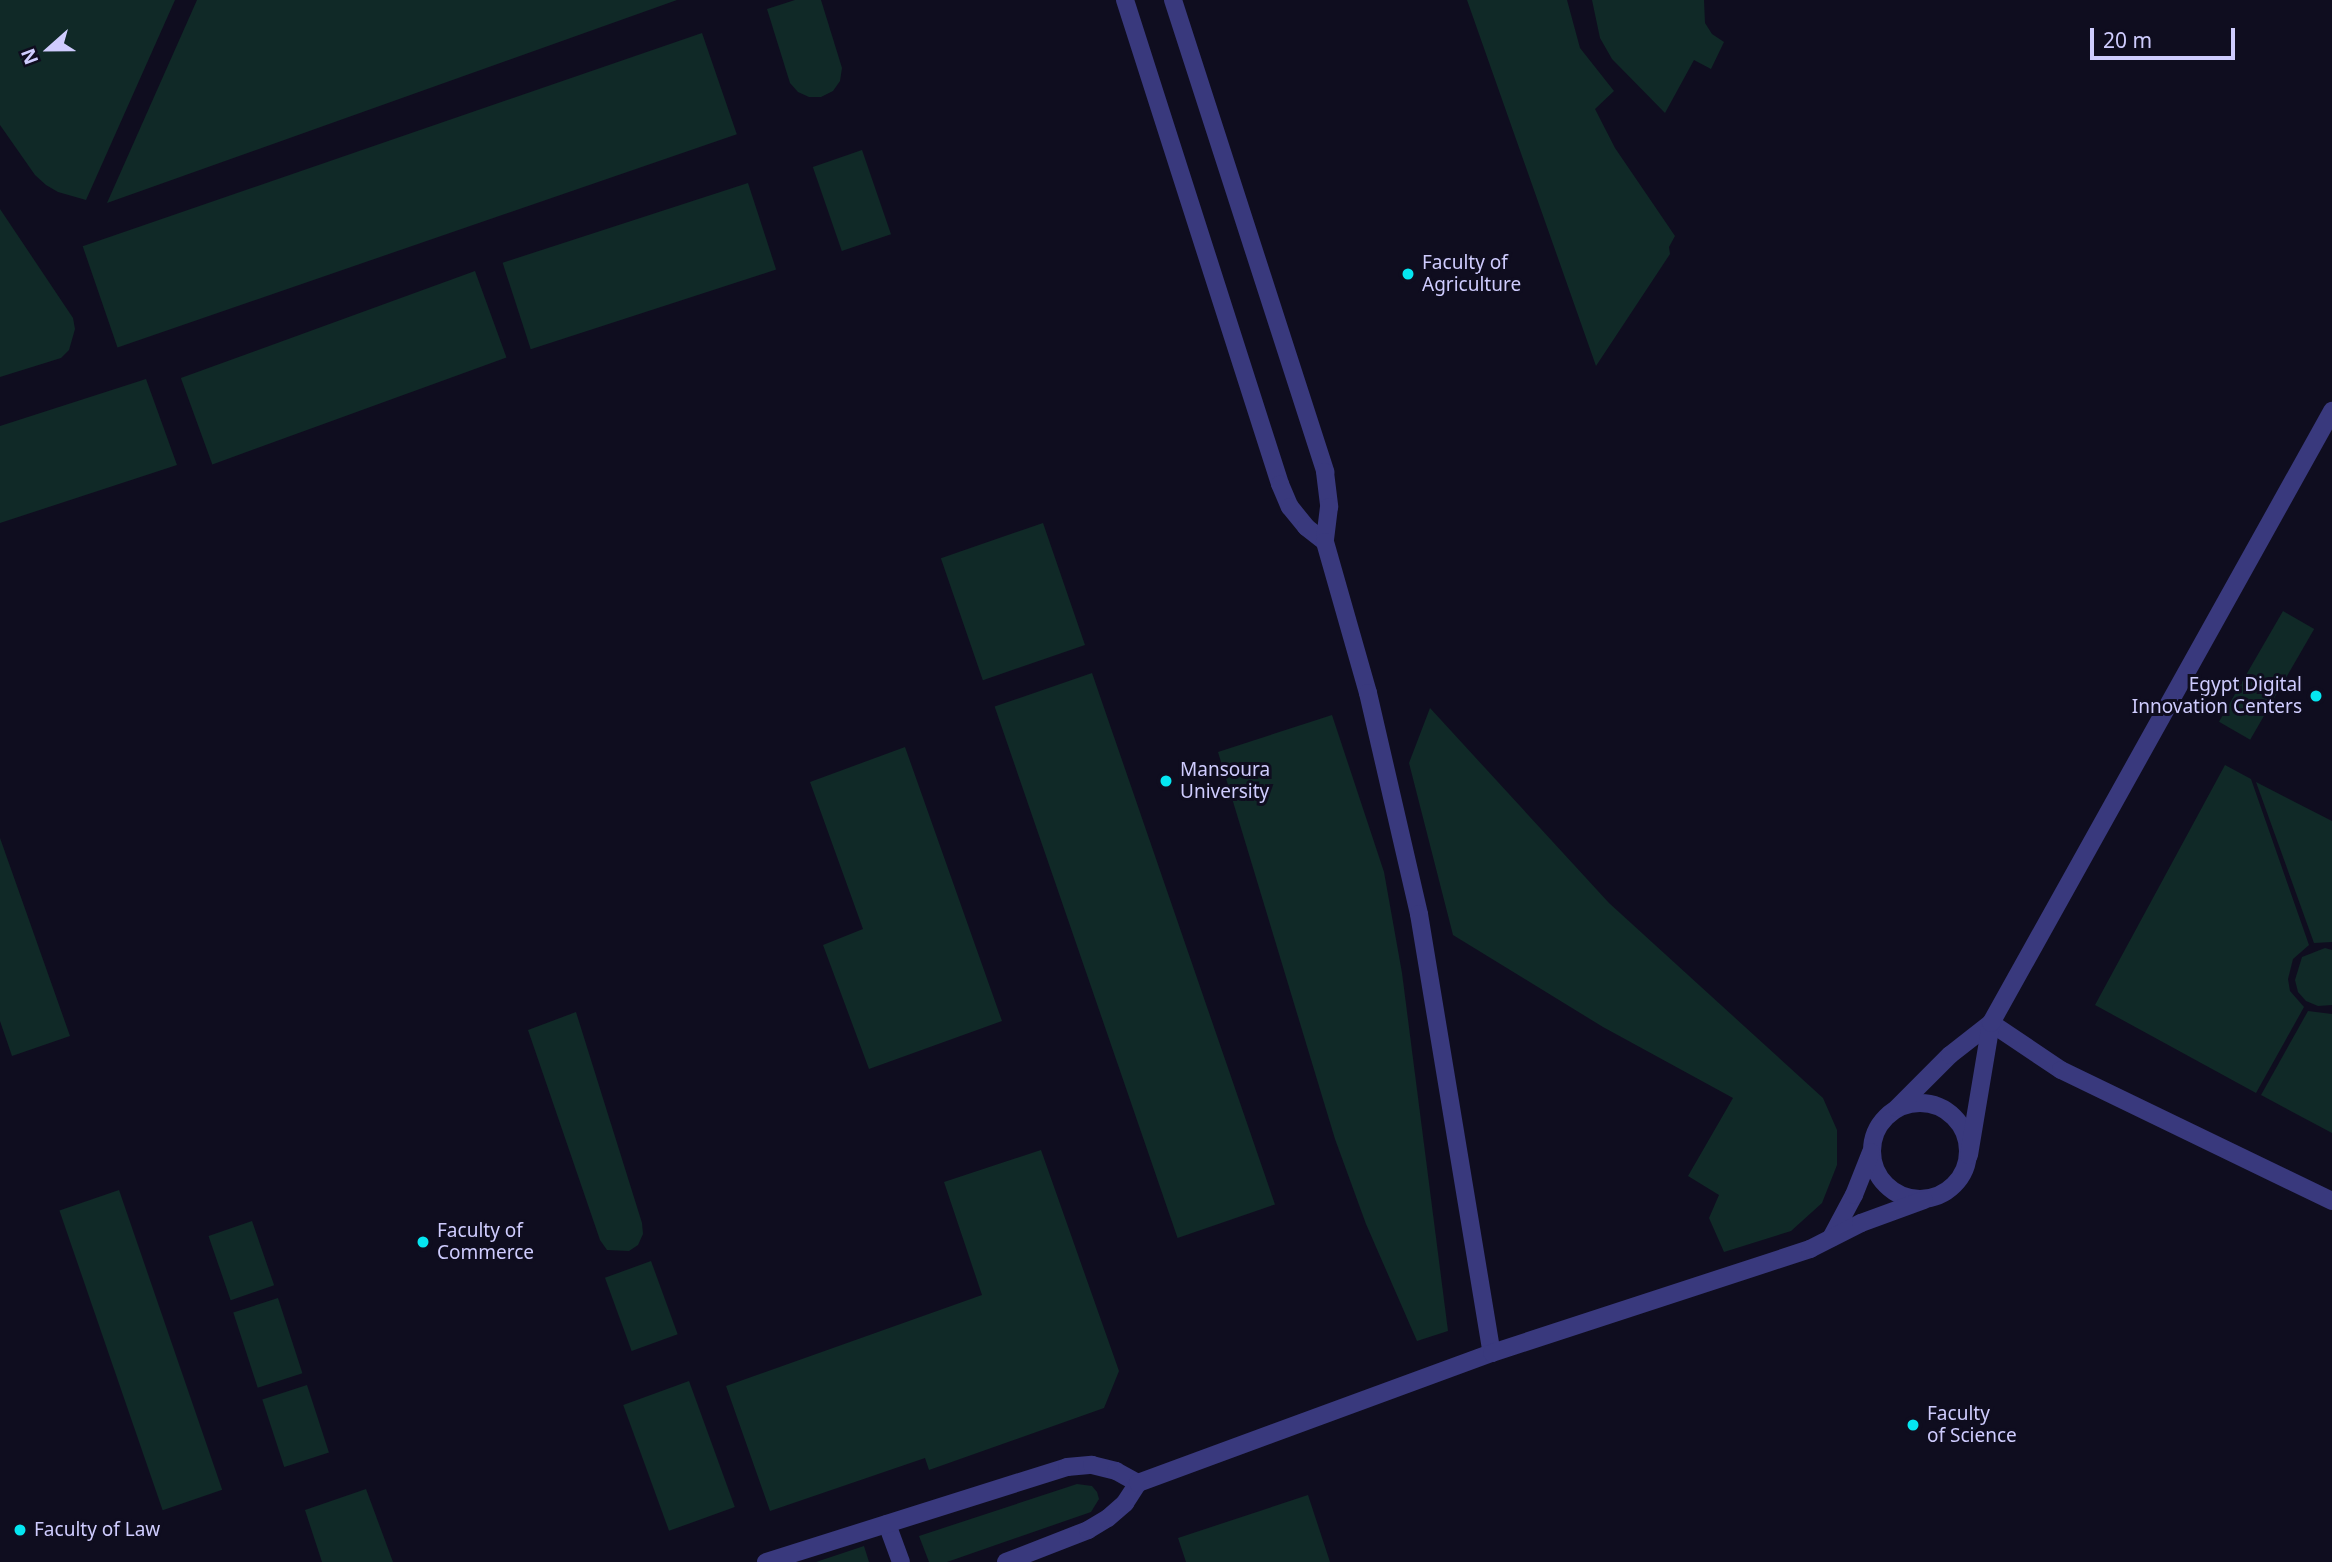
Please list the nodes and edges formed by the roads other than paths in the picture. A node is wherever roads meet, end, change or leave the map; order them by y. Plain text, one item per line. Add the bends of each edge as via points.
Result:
1 (1125, 0) edge
2 (1173, 0) edge
3 (2332, 411) edge
4 (1325, 542) junction
5 (1991, 1023) junction
6 (1895, 1110) junction
7 (1872, 1150) junction
8 (1969, 1155) junction
9 (1923, 1200) junction
10 (2332, 1201) edge
11 (1831, 1238) junction
12 (1492, 1353) junction
13 (1138, 1483) junction
14 (887, 1524) junction
15 (766, 1562) edge
16 (901, 1562) edge
17 (1006, 1562) edge

1 - 4 street via 1280,484 1290,507
2 - 4 street via 1325,472 1329,507
3 - 5 street
4 - 12 street via 1368,694 1419,914
5 - 6 street via 1950,1055
5 - 8 street
5 - 10 street via 2061,1070
6 - 7 street via 1883,1121
6 - 8 street via 1908,1104 1939,1106 1962,1126
7 - 9 street via 1882,1181 1894,1192
7 - 11 street
8 - 9 street via 1953,1188
9 - 11 street
11 - 12 street via 1787,1257
12 - 13 street
13 - 14 street via 1104,1468 1068,1467
13 - 17 street via 1125,1503 1088,1530
14 - 15 street
14 - 16 street

